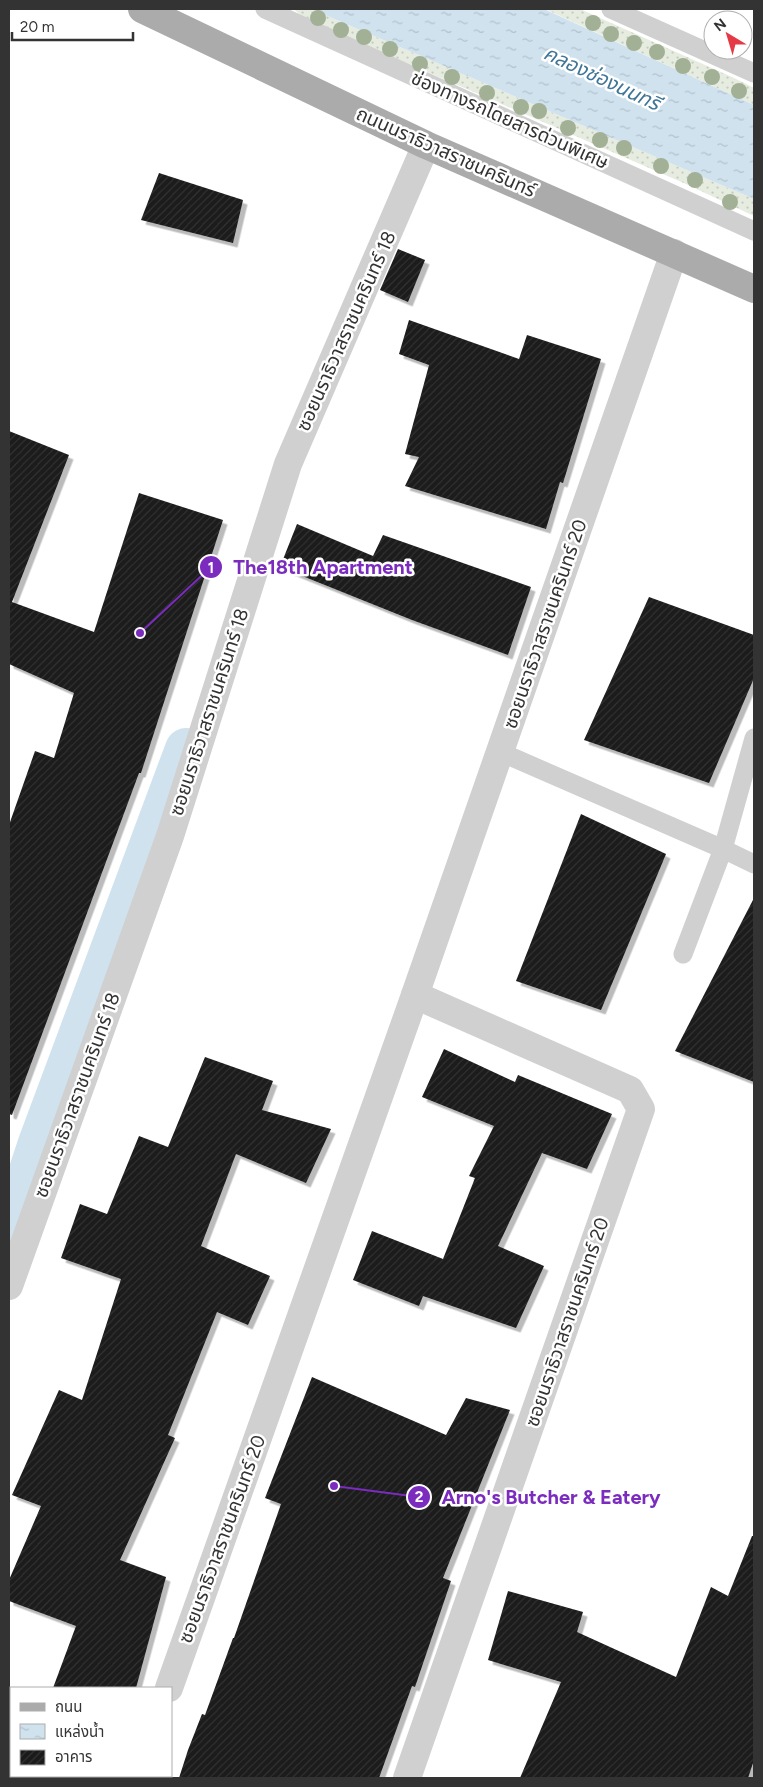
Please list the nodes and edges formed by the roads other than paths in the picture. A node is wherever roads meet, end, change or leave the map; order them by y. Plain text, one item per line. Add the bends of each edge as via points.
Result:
1 (142, 9) edge
2 (265, 9) edge
3 (611, 9) edge
4 (754, 73) edge
5 (426, 145) junction
6 (754, 230) edge
7 (674, 254) junction
8 (754, 289) edge
9 (754, 738) edge
10 (500, 752) junction
11 (723, 849) junction
12 (754, 864) edge
13 (683, 954) dead end
14 (415, 995) junction
15 (9, 1286) edge
16 (169, 1687) edge
17 (407, 1778) edge

1 - 5 main road, ถนนนราธิวาสราชนครินทร์
2 - 6 lane, ช่องทางรถโดยสารด่วนพิเศษ
3 - 4 lane
5 - 7 main road, ถนนนราธิวาสราชนครินทร์
5 - 15 street, ซอยนราธิวาสราชนครินทร์ 18 via 288,464 170,836
7 - 8 main road, ถนนนราธิวาสราชนครินทร์
7 - 10 street, ซอยนราธิวาสราชนครินทร์ 20
9 - 11 lane
10 - 11 lane
10 - 14 street, ซอยนราธิวาสราชนครินทร์ 20
11 - 12 lane
11 - 13 lane
14 - 16 street, ซอยนราธิวาสราชนครินทร์ 20
14 - 17 street, ซอยนราธิวาสราชนครินทร์ 20 via 630,1090 641,1109

